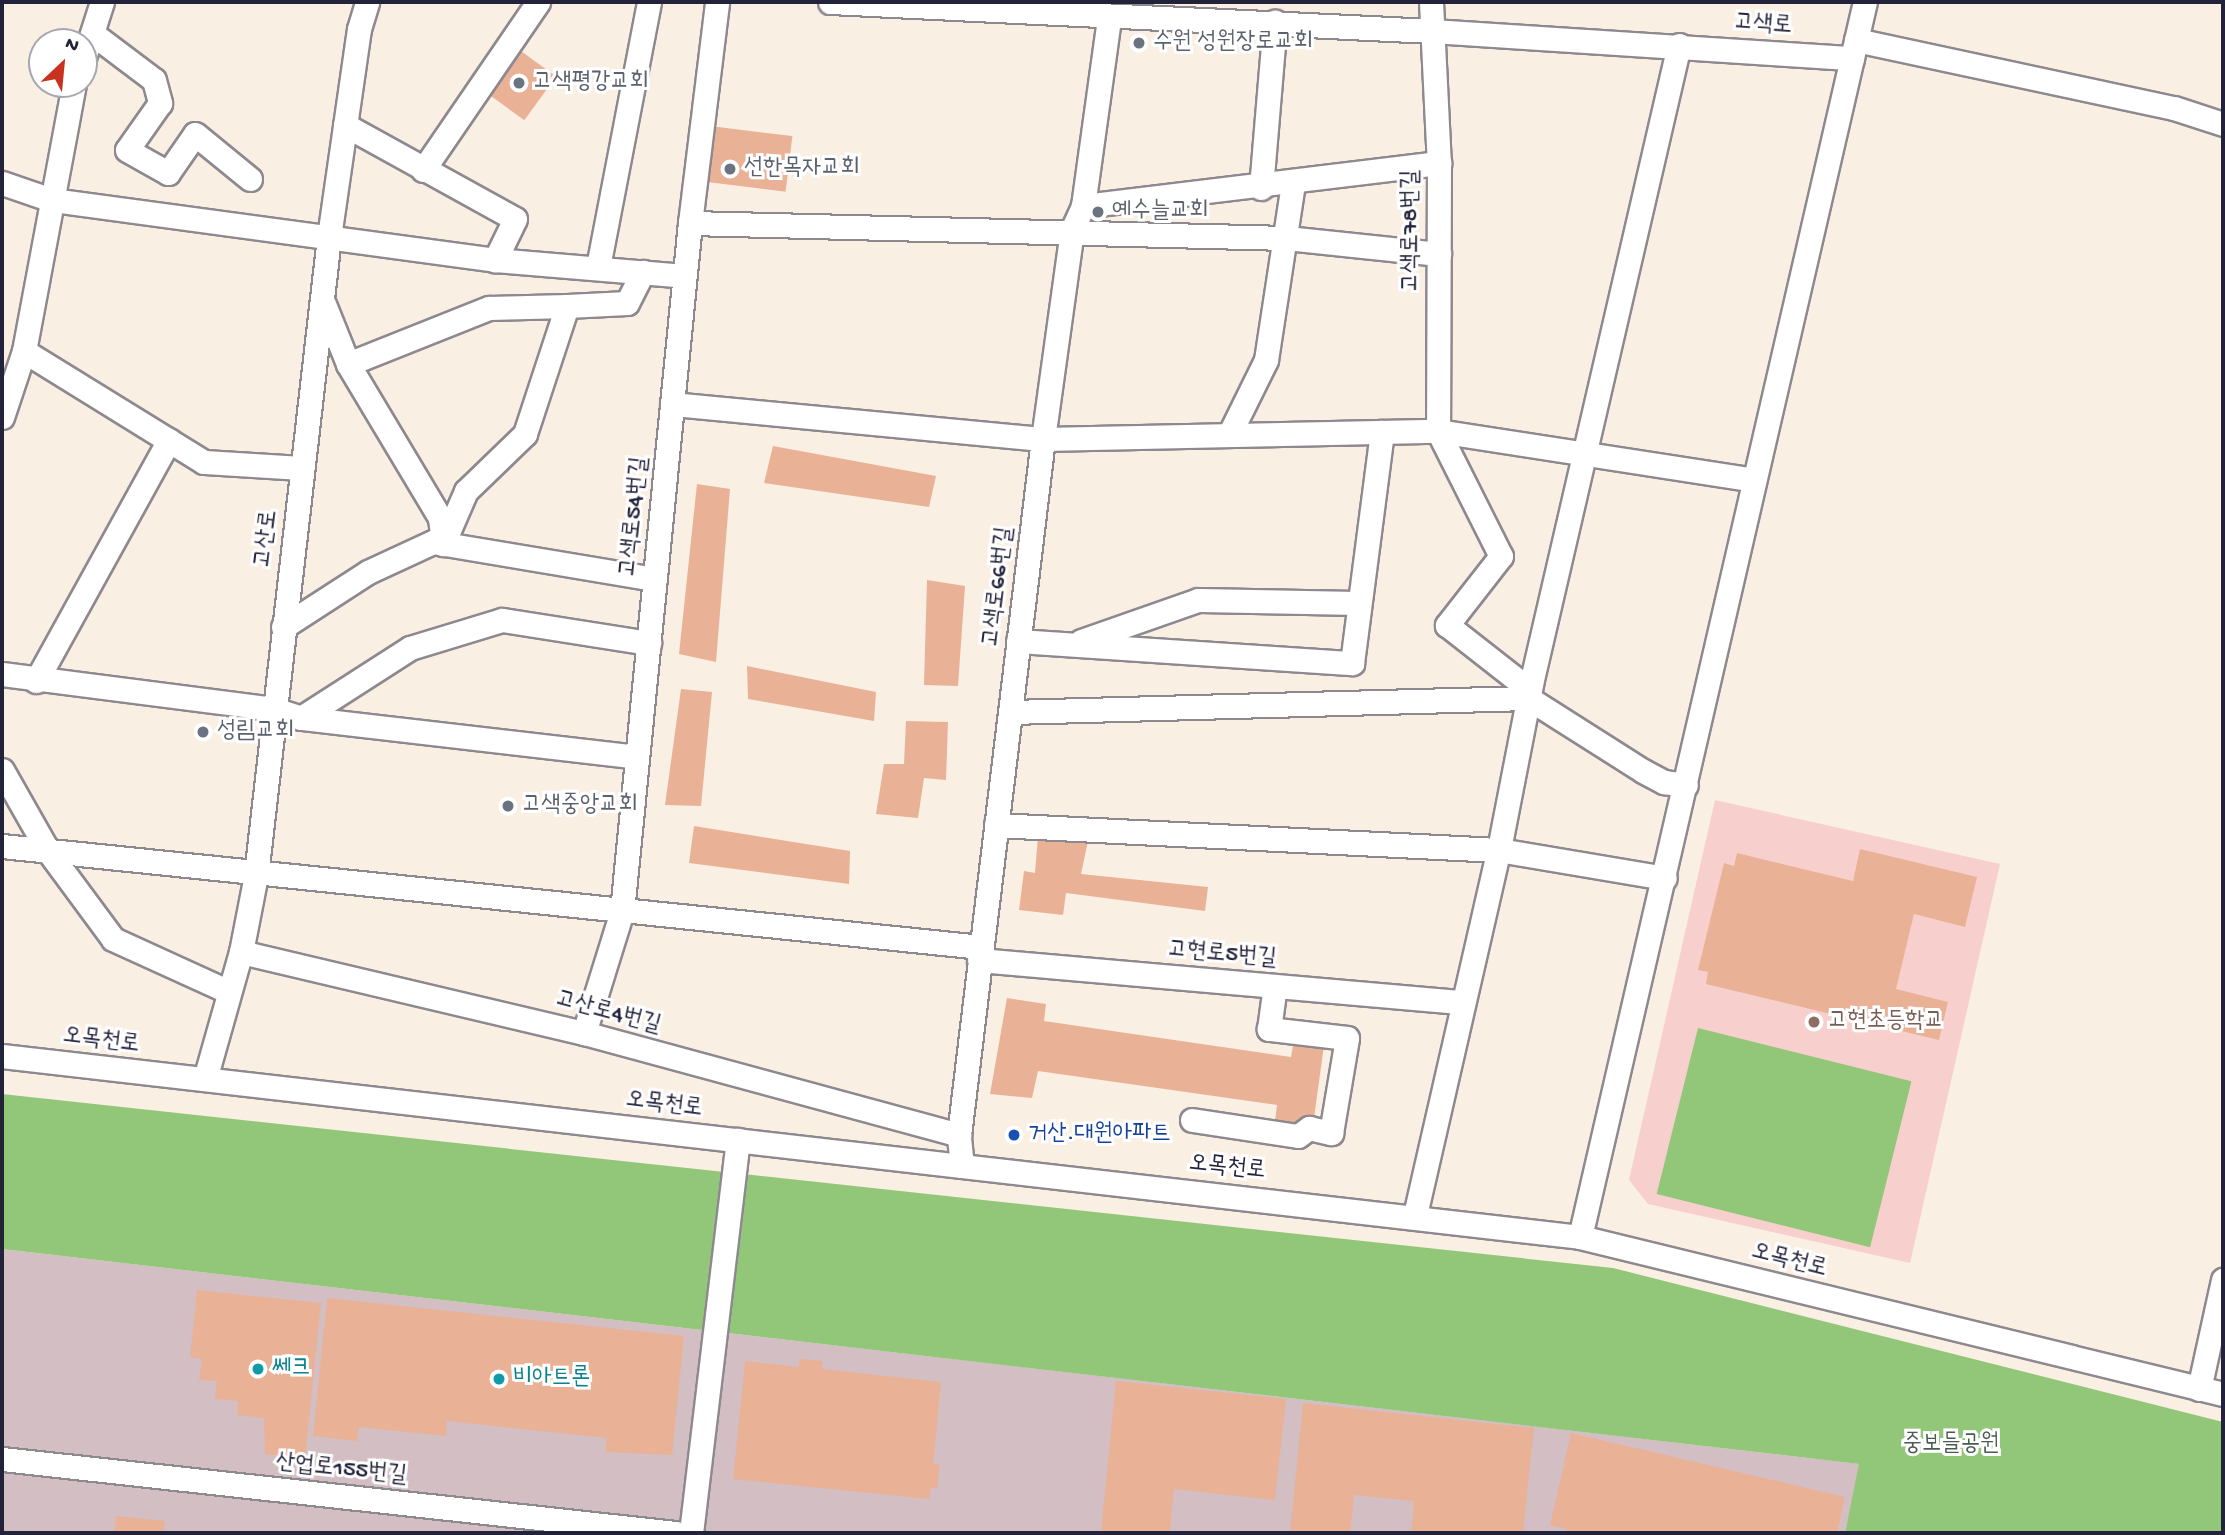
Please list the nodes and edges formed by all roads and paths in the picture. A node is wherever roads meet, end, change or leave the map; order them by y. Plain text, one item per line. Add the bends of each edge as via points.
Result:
1 (102, 2) edge
2 (367, 2) edge
3 (538, 2) edge
4 (649, 2) edge
5 (717, 2) edge
6 (830, 2) edge
7 (1431, 2) edge
8 (1865, 2) edge
9 (1109, 18) junction
10 (1275, 22) junction
11 (95, 28) edge
12 (1432, 31) junction
13 (98, 38) edge
14 (1679, 45) junction
15 (1854, 49) junction
16 (71, 98) edge
17 (2223, 124) edge
18 (345, 125) junction
19 (1439, 163) junction
20 (423, 170) junction
21 (250, 179) dead end
22 (2, 183) edge
23 (1293, 183) junction
24 (1261, 188) junction
25 (52, 200) junction
26 (1083, 206) junction
27 (690, 223) junction
28 (1072, 230) junction
29 (329, 237) junction
30 (1286, 238) junction
31 (1438, 254) junction
32 (495, 260) junction
33 (598, 267) junction
34 (643, 272) junction
35 (684, 276) junction
36 (323, 301) junction
37 (567, 306) junction
38 (24, 351) junction
39 (348, 364) junction
40 (672, 404) junction
41 (2, 417) edge
42 (1438, 430) junction
43 (1382, 432) junction
44 (1229, 435) junction
45 (1043, 439) junction
46 (169, 440) junction
47 (1586, 453) junction
48 (302, 468) junction
49 (1754, 480) junction
50 (443, 544) junction
51 (655, 579) junction
52 (1359, 603) junction
53 (283, 627) junction
54 (1018, 641) junction
55 (649, 643) junction
56 (1072, 645) junction
57 (2, 674) edge
58 (36, 681) junction
59 (1529, 694) junction
60 (274, 709) junction
61 (1010, 712) junction
62 (302, 718) junction
63 (637, 757) junction
64 (2, 770) edge
65 (1686, 785) junction
66 (996, 825) junction
67 (2, 846) edge
68 (1499, 850) junction
69 (48, 851) junction
70 (256, 875) junction
71 (1665, 878) junction
72 (622, 911) junction
73 (241, 952) junction
74 (980, 953) junction
75 (1275, 986) junction
76 (227, 991) junction
77 (1462, 1002) junction
78 (584, 1033) junction
79 (2, 1056) edge
80 (205, 1079) junction
81 (1192, 1120) dead end
82 (959, 1135) junction
83 (738, 1140) junction
84 (962, 1166) junction
85 (1415, 1215) junction
86 (1580, 1237) junction
87 (2223, 1280) edge
88 (2199, 1389) junction
89 (2223, 1394) edge
90 (2, 1458) edge
91 (675, 1533) edge
92 (691, 1533) edge

1 - 11 street
2 - 18 street, 고산로
3 - 20 street
4 - 33 street
5 - 27 street, 고색로54번길
6 - 9 street, 고색로
7 - 12 street, 고색로78번길
8 - 15 street
9 - 10 street, 고색로
9 - 26 street, 고색로66번길
10 - 12 street, 고색로
10 - 24 street
12 - 14 street, 고색로
12 - 19 street, 고색로78번길
13 - 21 street via 154,80 160,103 127,150 168,173 195,134
14 - 15 street, 고색로
14 - 47 street
15 - 17 street, 고색로 via 2174,108
15 - 49 street
16 - 25 street
18 - 20 street
18 - 29 street, 고산로
19 - 23 street
19 - 31 street, 고색로78번길
20 - 32 street via 515,219
22 - 25 street
23 - 24 street
23 - 30 street
24 - 26 street
25 - 29 street
25 - 38 street
26 - 28 street, 고색로66번길
27 - 28 street
27 - 35 street, 고색로54번길
28 - 30 street
28 - 45 street, 고색로66번길
29 - 32 street
29 - 36 street, 고산로
30 - 31 street
30 - 44 street via 1266,360
31 - 42 street, 고색로78번길
32 - 33 street
33 - 34 street
34 - 35 street
34 - 37 street via 627,303
35 - 40 street, 고색로54번길
36 - 39 street
36 - 48 street, 고산로
37 - 39 street via 489,308
37 - 50 street via 526,434 466,491
38 - 41 street
38 - 46 street
39 - 50 street via 440,518
40 - 45 street
40 - 51 street, 고색로54번길
42 - 43 street
42 - 47 street
42 - 59 street via 1501,556 1447,625
43 - 44 street
43 - 52 street
44 - 45 street
45 - 54 street, 고색로66번길
46 - 48 street via 204,462
46 - 58 street
47 - 49 street
47 - 59 street
48 - 53 street, 고산로
49 - 65 street
50 - 51 street
50 - 53 street via 433,542 368,572
51 - 55 street, 고색로54번길
52 - 56 street via 1198,600
52 - 56 street via 1352,663
53 - 60 street, 고산로
54 - 56 street
54 - 61 street, 고색로66번길
55 - 62 street via 502,620 410,648
55 - 63 street, 고색로54번길
57 - 58 street
58 - 60 street
59 - 61 street
59 - 65 street via 1643,771 1664,782
59 - 68 street
60 - 62 street
60 - 70 street, 고산로
61 - 66 street, 고색로66번길
62 - 63 street
63 - 72 street, 고색로54번길
64 - 69 street
65 - 71 street
66 - 68 street
66 - 74 street, 고색로66번길
67 - 69 street, 고현로5번길
68 - 71 street
68 - 77 street
69 - 70 street, 고현로5번길
69 - 76 street via 113,939
70 - 72 street, 고현로5번길
70 - 73 street, 고산로
71 - 86 street
72 - 74 street, 고현로5번길
72 - 78 street, 고색로54번길
73 - 76 street, 고산로
73 - 78 street, 고산로4번길
74 - 75 street, 고현로5번길
74 - 82 street, 고색로66번길
75 - 77 street, 고현로5번길
75 - 81 street via 1269,1029 1347,1038 1340,1128 1331,1133 1309,1128 1298,1136
76 - 80 street, 고산로
77 - 85 street
78 - 82 street, 고산로4번길
79 - 80 street, 오목천로
80 - 83 street, 오목천로
82 - 84 street, 고색로66번길
83 - 84 street, 오목천로
83 - 92 street
84 - 85 street, 오목천로
85 - 86 street, 오목천로
86 - 88 street, 오목천로
87 - 88 street
88 - 89 street, 오목천로
90 - 91 street, 산업로155번길

